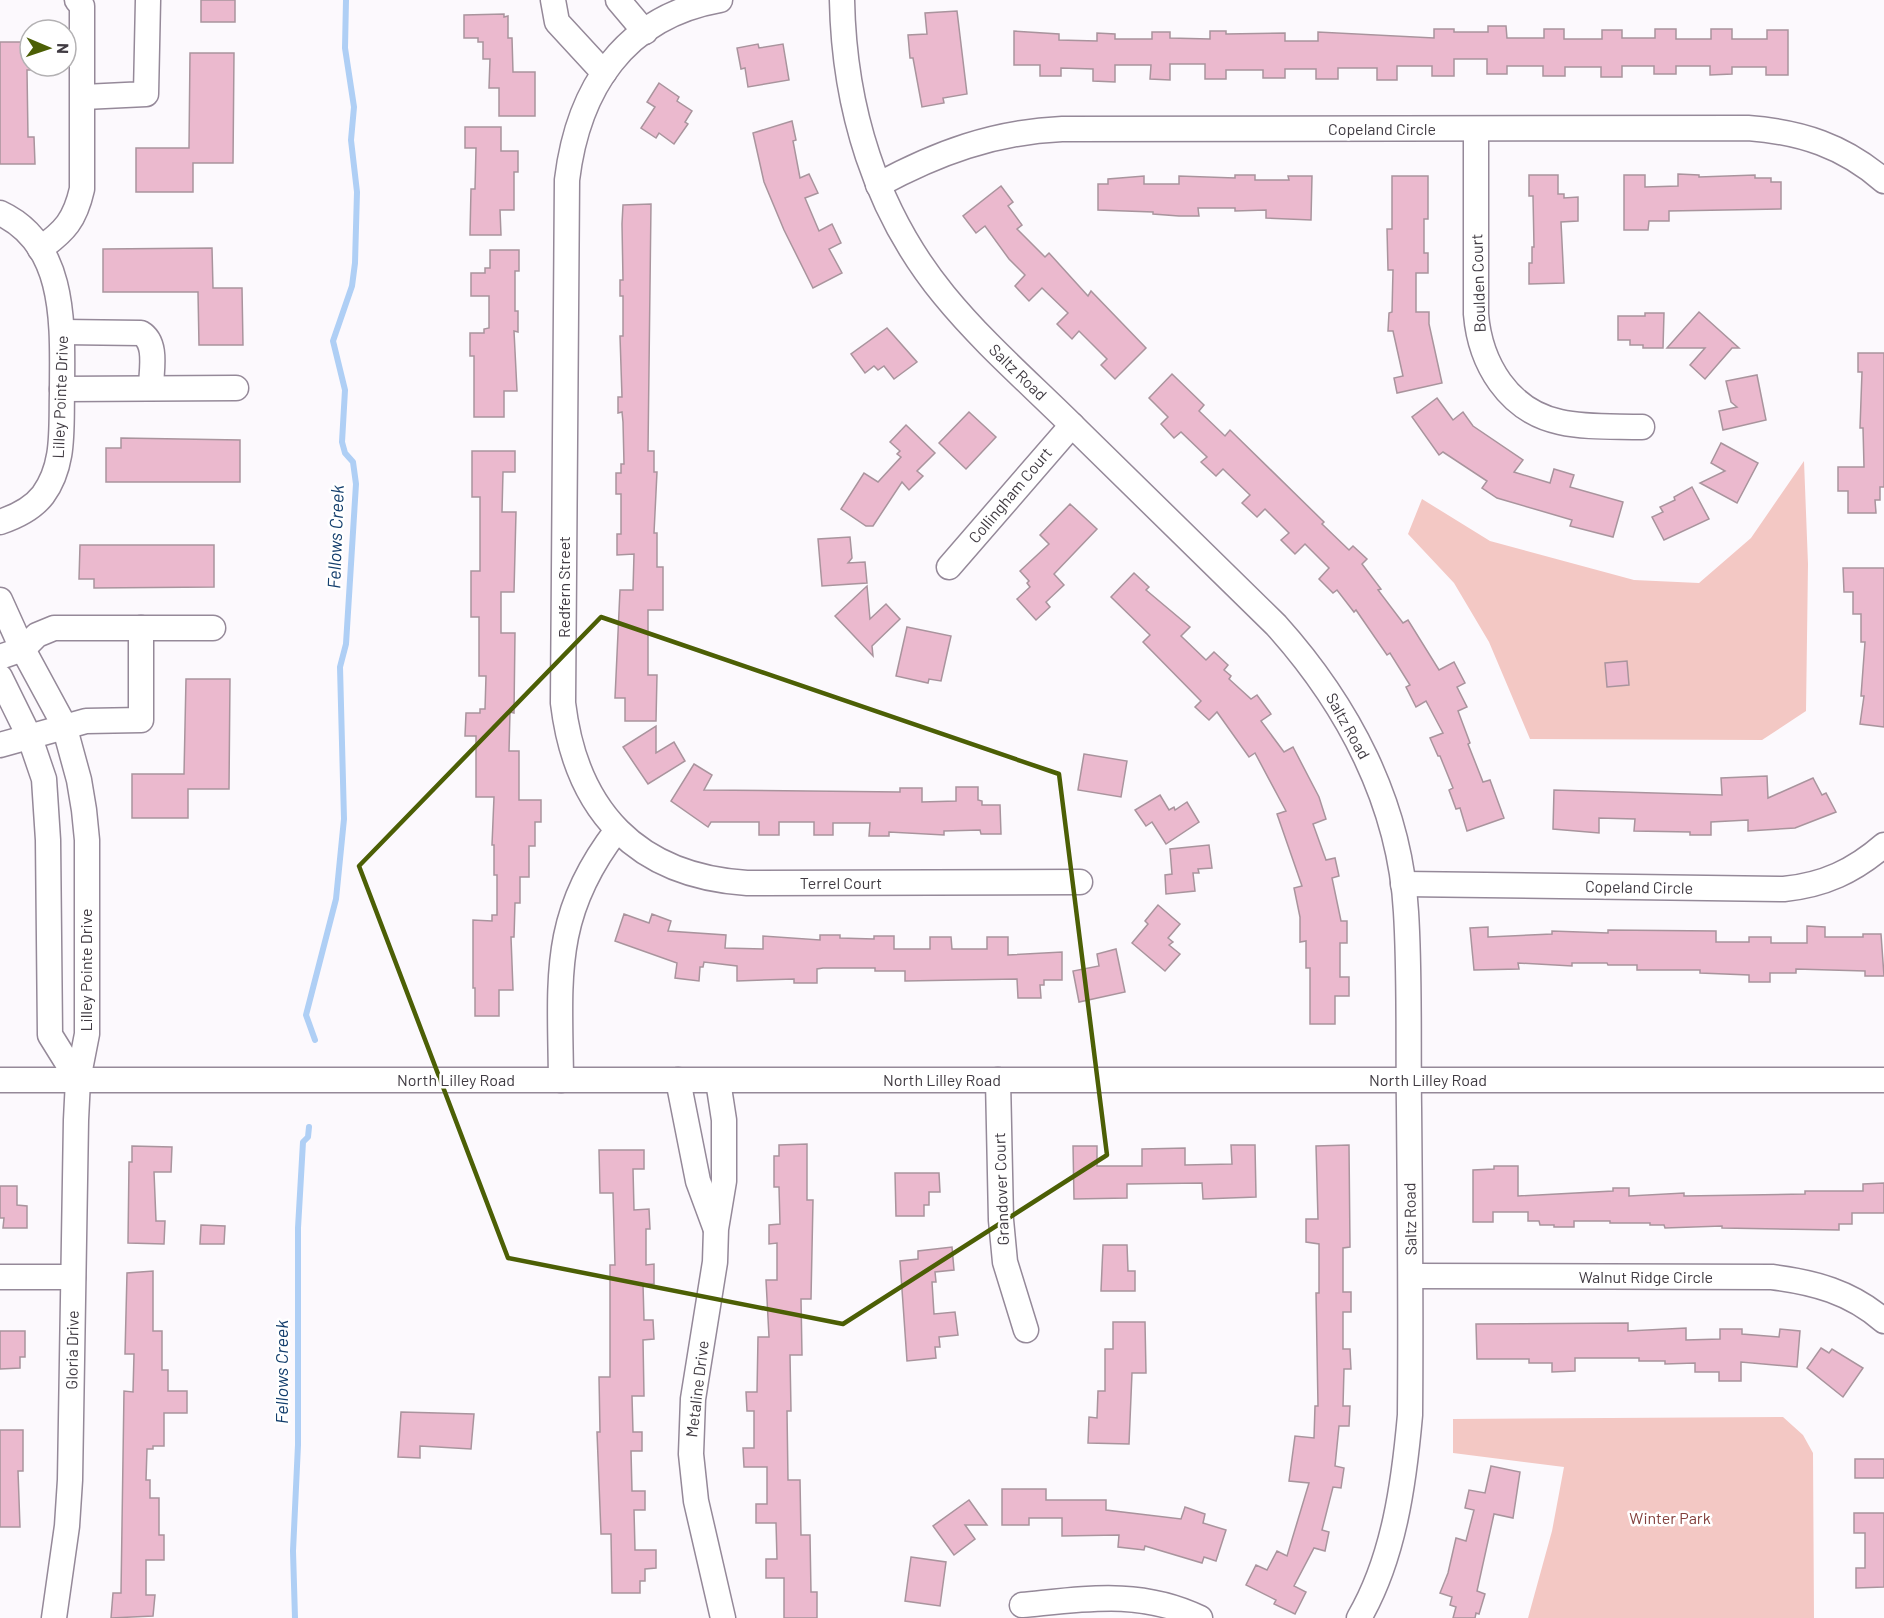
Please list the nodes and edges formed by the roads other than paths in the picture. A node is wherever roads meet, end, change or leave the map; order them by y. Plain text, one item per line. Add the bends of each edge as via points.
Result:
1 (77, 0) edge
2 (148, 0) edge
3 (552, 0) edge
4 (618, 0) edge
5 (720, 0) edge
6 (842, 0) edge
7 (645, 32) junction
8 (604, 73) junction
9 (84, 97) junction
10 (1476, 129) junction
11 (1884, 180) edge
12 (878, 185) junction
13 (0, 213) edge
14 (40, 249) junction
15 (63, 332) junction
16 (151, 388) junction
17 (236, 388) dead end
18 (62, 389) junction
19 (1072, 425) junction
20 (1642, 428) dead end
21 (0, 522) edge
22 (950, 567) dead end
23 (0, 600) edge
24 (141, 628) junction
25 (213, 628) dead end
26 (23, 649) junction
27 (0, 657) edge
28 (0, 678) edge
29 (64, 725) junction
30 (30, 738) junction
31 (0, 745) edge
32 (617, 830) junction
33 (1879, 859) edge
34 (1080, 882) dead end
35 (1403, 884) junction
36 (0, 1080) edge
37 (78, 1080) junction
38 (561, 1080) junction
39 (678, 1080) junction
40 (998, 1080) junction
41 (1408, 1080) junction
42 (1884, 1080) edge
43 (718, 1081) junction
44 (716, 1229) junction
45 (1411, 1276) junction
46 (0, 1277) edge
47 (73, 1277) junction
48 (1880, 1311) edge
49 (1026, 1330) dead end
50 (1022, 1605) dead end
51 (54, 1618) edge
52 (723, 1618) edge
53 (1200, 1618) edge
54 (1359, 1618) edge

1 - 9 street via 82,6
2 - 9 street via 146,94
3 - 8 street via 557,22
4 - 7 street
5 - 7 street, Redfern Street via 677,12
6 - 12 street, Saltz Road via 850,93
7 - 8 street, Redfern Street
8 - 32 street, Redfern Street via 576,127 567,180 563,703 567,738 578,771 594,801
9 - 14 street via 82,189 76,212 64,230
10 - 11 street, Copeland Circle via 1777,130 1838,148
10 - 12 street, Copeland Circle via 1036,130 958,147
10 - 20 street, Boulden Court via 1476,314 1477,332 1488,366 1513,397 1545,418 1560,423
12 - 19 street, Saltz Road via 906,241 944,295
13 - 14 street, Lilley Pointe Drive
14 - 15 street, Lilley Pointe Drive via 55,282
15 - 16 street via 141,333 148,337
15 - 18 street, Lilley Pointe Drive
16 - 17 street
16 - 18 street
18 - 21 street, Lilley Pointe Drive via 61,445 51,481 30,507
19 - 22 street, Collingham Court
19 - 35 street, Saltz Road via 1276,625 1323,681 1352,728 1374,775 1391,826
23 - 26 street, Lilley Pointe Drive
24 - 25 street
24 - 26 street via 54,628 38,634
24 - 29 street via 141,720
26 - 27 street
26 - 29 street, Lilley Pointe Drive
28 - 30 street
29 - 30 street
29 - 37 street, Lilley Pointe Drive via 79,780 87,840 87,1034
30 - 31 street
30 - 37 street via 44,779 50,1035
32 - 34 street, Terrel Court via 663,863 720,882
32 - 38 street via 584,878 564,933 560,978
33 - 35 street, Copeland Circle via 1812,886 1784,889
35 - 41 street, Saltz Road
36 - 37 street, North Lilley Road
37 - 38 street, North Lilley Road
37 - 47 street, Gloria Drive
38 - 39 street, North Lilley Road
39 - 43 street, North Lilley Road
39 - 44 street, Metaline Drive via 698,1181
40 - 41 street, North Lilley Road
40 - 43 street, North Lilley Road
40 - 49 street, Grandover Court via 1005,1262
41 - 42 street, North Lilley Road
41 - 45 street, Saltz Road
43 - 44 street, Metaline Drive via 724,1181
44 - 52 street, Metaline Drive via 715,1262 693,1399 691,1454 696,1501
45 - 48 street, Walnut Ridge Circle via 1772,1277 1829,1288
45 - 54 street, Saltz Road via 1410,1414 1405,1466 1384,1556
46 - 47 street
47 - 51 street, Gloria Drive via 68,1515
50 - 53 street via 1108,1596 1167,1605

